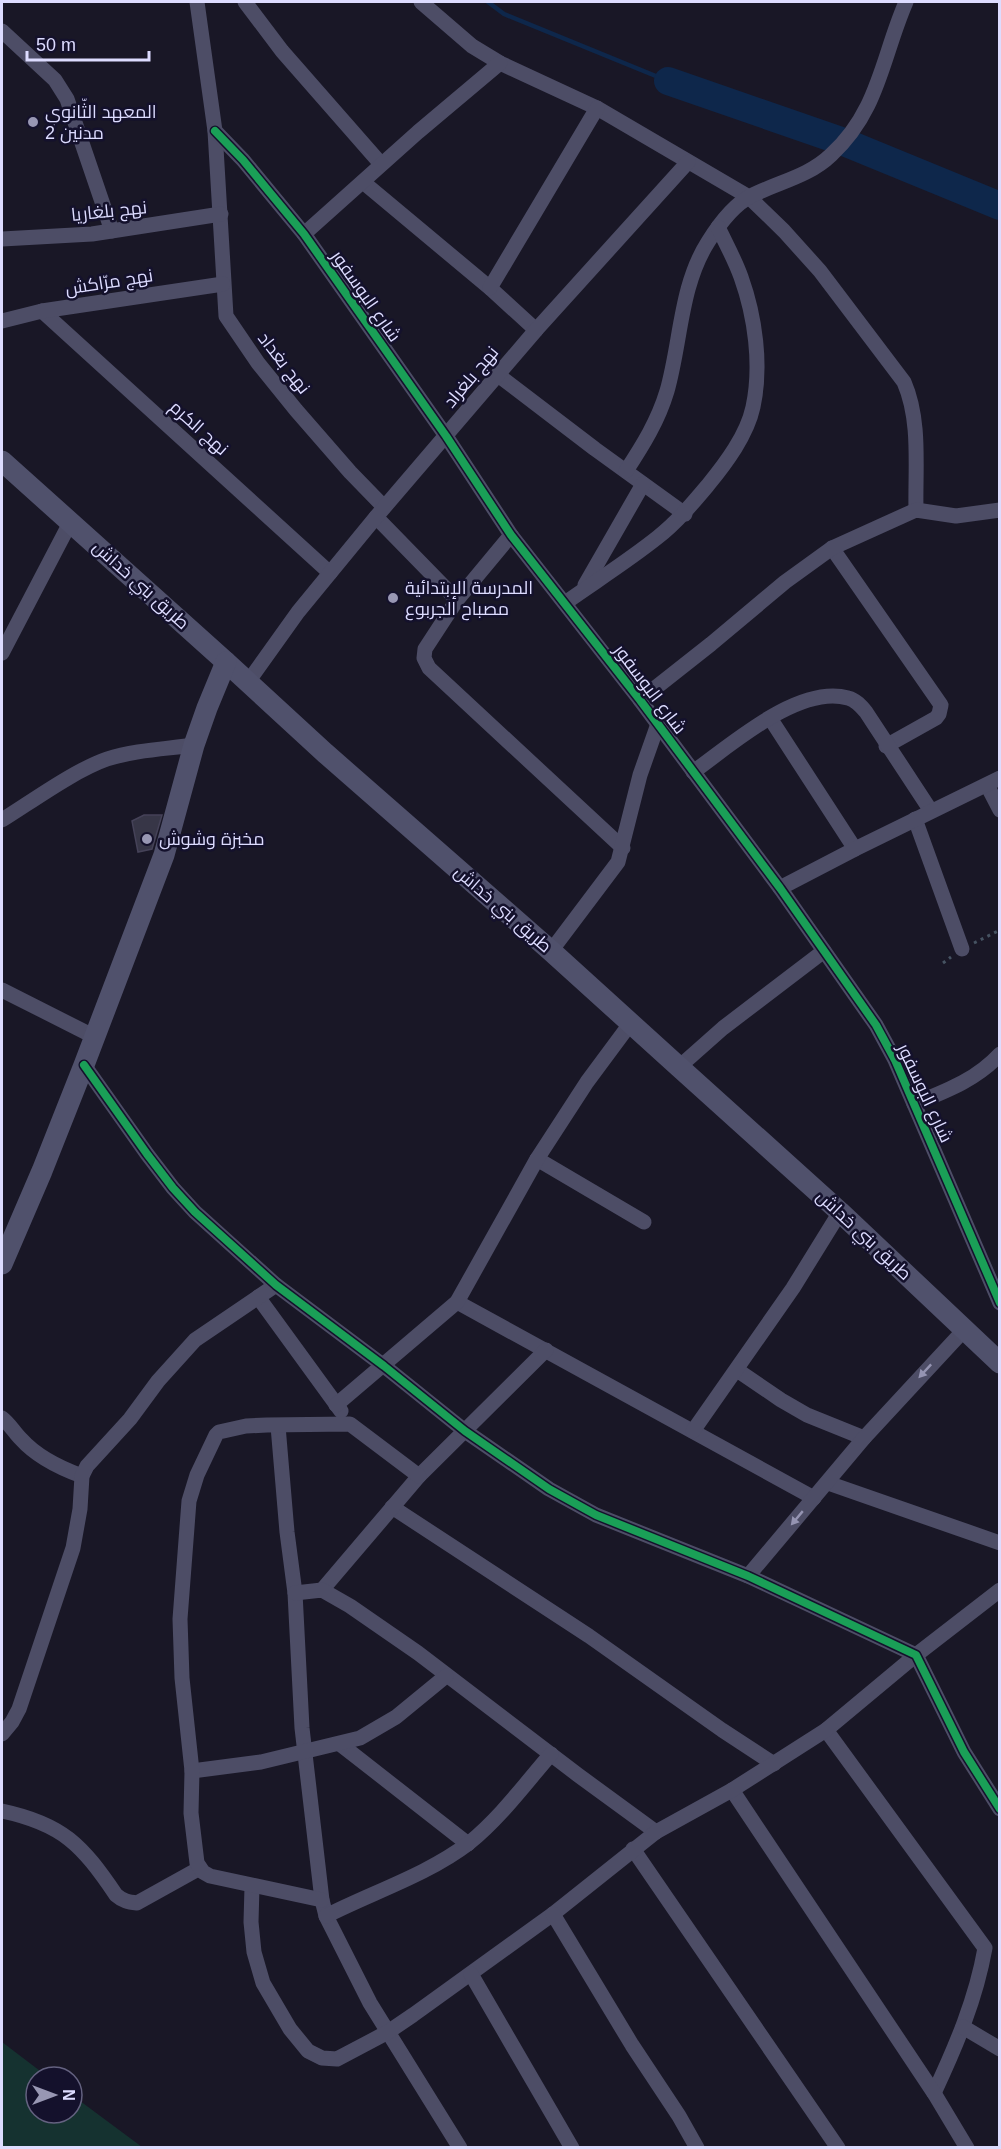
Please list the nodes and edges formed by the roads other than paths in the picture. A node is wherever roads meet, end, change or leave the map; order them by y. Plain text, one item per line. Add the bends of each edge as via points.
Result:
1 (197, 2) edge
2 (245, 2) edge
3 (421, 2) edge
4 (906, 2) edge
5 (2, 32) edge
6 (500, 63) junction
7 (597, 108) junction
8 (215, 131) junction
9 (688, 162) junction
10 (381, 164) junction
11 (363, 182) junction
12 (748, 197) junction
13 (221, 214) junction
14 (718, 227) junction
15 (112, 231) junction
16 (304, 234) junction
17 (2, 238) edge
18 (223, 284) junction
19 (490, 288) junction
20 (42, 311) junction
21 (2, 321) edge
22 (536, 330) junction
23 (498, 375) junction
24 (446, 436) junction
25 (2, 461) edge
26 (626, 471) junction
27 (643, 484) junction
28 (915, 510) junction
29 (999, 510) edge
30 (380, 512) junction
31 (685, 514) junction
32 (70, 523) junction
33 (511, 535) junction
34 (832, 548) junction
35 (330, 573) junction
36 (582, 591) junction
37 (457, 600) junction
38 (565, 603) junction
39 (2, 650) edge
40 (226, 662) junction
41 (248, 681) junction
42 (640, 700) junction
43 (770, 718) junction
44 (658, 724) junction
45 (194, 745) junction
46 (886, 746) junction
47 (693, 772) junction
48 (993, 782) edge
49 (999, 810) edge
50 (931, 811) junction
51 (915, 819) junction
52 (2, 820) edge
53 (623, 848) junction
54 (855, 849) junction
55 (780, 888) junction
56 (962, 949) dead end
57 (551, 951) junction
58 (824, 951) junction
59 (2, 990) edge
60 (630, 1024) junction
61 (95, 1037) junction
62 (999, 1054) edge
63 (84, 1065) junction
64 (679, 1066) junction
65 (914, 1104) junction
66 (537, 1159) junction
67 (840, 1212) junction
68 (644, 1222) dead end
69 (2, 1264) edge
70 (276, 1285) junction
71 (258, 1297) junction
72 (457, 1302) junction
73 (999, 1303) edge
74 (965, 1329) junction
75 (546, 1350) junction
76 (999, 1363) edge
77 (384, 1366) junction
78 (737, 1370) junction
79 (336, 1405) junction
80 (2, 1418) edge
81 (350, 1424) junction
82 (279, 1426) junction
83 (465, 1431) junction
84 (693, 1431) junction
85 (864, 1438) junction
86 (82, 1476) junction
87 (419, 1476) junction
88 (828, 1482) junction
89 (814, 1498) junction
90 (392, 1507) junction
91 (999, 1543) edge
92 (748, 1576) junction
93 (322, 1590) junction
94 (999, 1590) edge
95 (295, 1593) junction
96 (915, 1655) junction
97 (446, 1676) junction
98 (826, 1730) junction
99 (2, 1734) edge
100 (340, 1744) junction
101 (304, 1751) junction
102 (551, 1754) junction
103 (774, 1764) junction
104 (192, 1771) junction
105 (732, 1790) junction
106 (999, 1809) edge
107 (2, 1810) edge
108 (656, 1832) junction
109 (468, 1844) junction
110 (633, 1849) junction
111 (200, 1868) junction
112 (252, 1887) junction
113 (321, 1900) junction
114 (553, 1914) junction
115 (326, 1916) junction
116 (992, 1947) edge
117 (471, 1974) junction
118 (963, 2027) junction
119 (388, 2032) junction
120 (999, 2049) edge
121 (934, 2094) junction
122 (460, 2148) edge
123 (572, 2148) edge
124 (697, 2148) edge
125 (838, 2148) edge
126 (968, 2148) edge

1 - 8 street, نهج بغداد
2 - 10 street via 282,51
3 - 6 street via 472,46
4 - 12 street via 870,105 850,134 811,171
5 - 15 street via 62,89
6 - 7 street
6 - 10 street
7 - 9 street
7 - 19 street
8 - 13 street, نهج بغداد
8 - 16 street, شارع البوسفور
9 - 12 street
9 - 22 street, نهج بلغراد
10 - 11 street
11 - 16 street
11 - 19 street
12 - 14 street
12 - 28 street via 819,271 904,382 915,418
13 - 15 street, نهج بلغاريا
13 - 18 street, نهج بغداد
14 - 26 street via 694,268 668,388 657,420
14 - 31 street via 748,301 757,375 753,408 741,436 716,476
15 - 17 street, نهج بلغاريا
16 - 24 street, شارع البوسفور
18 - 20 street, نهج مرّاكش
18 - 30 street, نهج بغداد via 225,316 251,354
19 - 22 street
20 - 21 street, نهج مرّاكش
20 - 35 street, نهج الكرم
22 - 23 street, نهج بلغراد
23 - 24 street, نهج بلغراد
23 - 26 street
24 - 30 street, نهج بلغراد
24 - 33 street, شارع البوسفور
25 - 32 main road, طريق بني خداش
26 - 27 street
27 - 31 street
27 - 36 street
28 - 29 street via 956,516
28 - 34 street
30 - 35 street, نهج بلغراد
30 - 37 street, نهج بغداد
31 - 36 street
32 - 39 street
32 - 40 main road, طريق بني خداش
33 - 37 street
33 - 38 street, شارع البوسفور
34 - 42 street
34 - 46 street via 941,705 936,718
35 - 41 street, نهج بلغراد
36 - 38 street
37 - 53 street via 425,649 426,663
38 - 42 street, شارع البوسفور
40 - 41 main road, طريق بني خداش
40 - 45 main road
41 - 57 main road, طريق بني خداش
42 - 44 street, شارع البوسفور
43 - 46 street via 807,699 850,698 866,712
43 - 47 street
43 - 54 street
44 - 47 street, شارع البوسفور
44 - 53 street via 640,775
45 - 52 street via 105,760
45 - 61 main road via 164,855
46 - 50 street
47 - 55 street, شارع البوسفور
48 - 49 street
48 - 50 street
50 - 51 street
51 - 54 street
51 - 56 street
53 - 57 street via 613,870
54 - 55 street
55 - 58 street, شارع البوسفور
57 - 60 main road, طريق بني خداش
58 - 64 street
58 - 65 street, شارع البوسفور via 876,1025
59 - 61 street
60 - 64 main road, طريق بني خداش
60 - 66 street
61 - 63 main road
62 - 65 street via 964,1083
63 - 69 main road
63 - 70 street via 173,1188
64 - 67 main road, طريق بني خداش
65 - 73 street, شارع البوسفور
66 - 68 street
66 - 72 street
67 - 74 main road, طريق بني خداش
67 - 78 street
70 - 71 street
70 - 77 street
71 - 79 street
71 - 86 street via 195,1340
72 - 75 street
72 - 77 street
74 - 76 main road, طريق بني خداش
74 -> 85 street
75 - 83 street
75 - 84 street
77 - 79 street
77 - 83 street
78 - 84 street
78 - 85 street via 807,1415
79 - 81 street
80 - 86 street via 37,1453
81 - 82 street
81 - 87 street
82 - 95 street via 286,1532
82 - 104 street via 246,1426 219,1432 203,1460 189,1501 180,1619
83 - 87 street
83 - 92 street via 549,1489 596,1515
84 - 89 street
85 - 88 street
86 - 99 street via 73,1548 19,1709
87 - 90 street
88 - 89 street
88 - 91 street
89 -> 92 street
90 - 93 street
90 - 103 street
92 - 96 street
93 - 95 street
93 - 97 street
94 - 96 street
95 - 101 street
96 - 98 street
96 - 106 street via 964,1752
97 - 100 street via 396,1718
97 - 102 street
98 - 103 street
98 - 116 street
100 - 101 street
100 - 109 street
101 - 104 street via 261,1762
101 - 113 street
102 - 108 street
102 - 109 street
103 - 105 street
104 - 111 street via 191,1813
105 - 108 street
105 - 121 street
107 - 111 street via 39,1822 71,1839 116,1895 128,1902 137,1903
108 - 110 street
109 - 115 street
110 - 114 street
110 - 125 street
111 - 112 street via 210,1876
112 - 113 street
112 - 119 street via 254,1952 263,1983 308,2051 322,2058 337,2059
113 - 115 street
114 - 117 street
114 - 124 street
115 - 119 street
116 - 118 street
117 - 119 street
117 - 123 street
118 - 120 street
118 - 121 street
119 - 122 street
121 - 126 street

